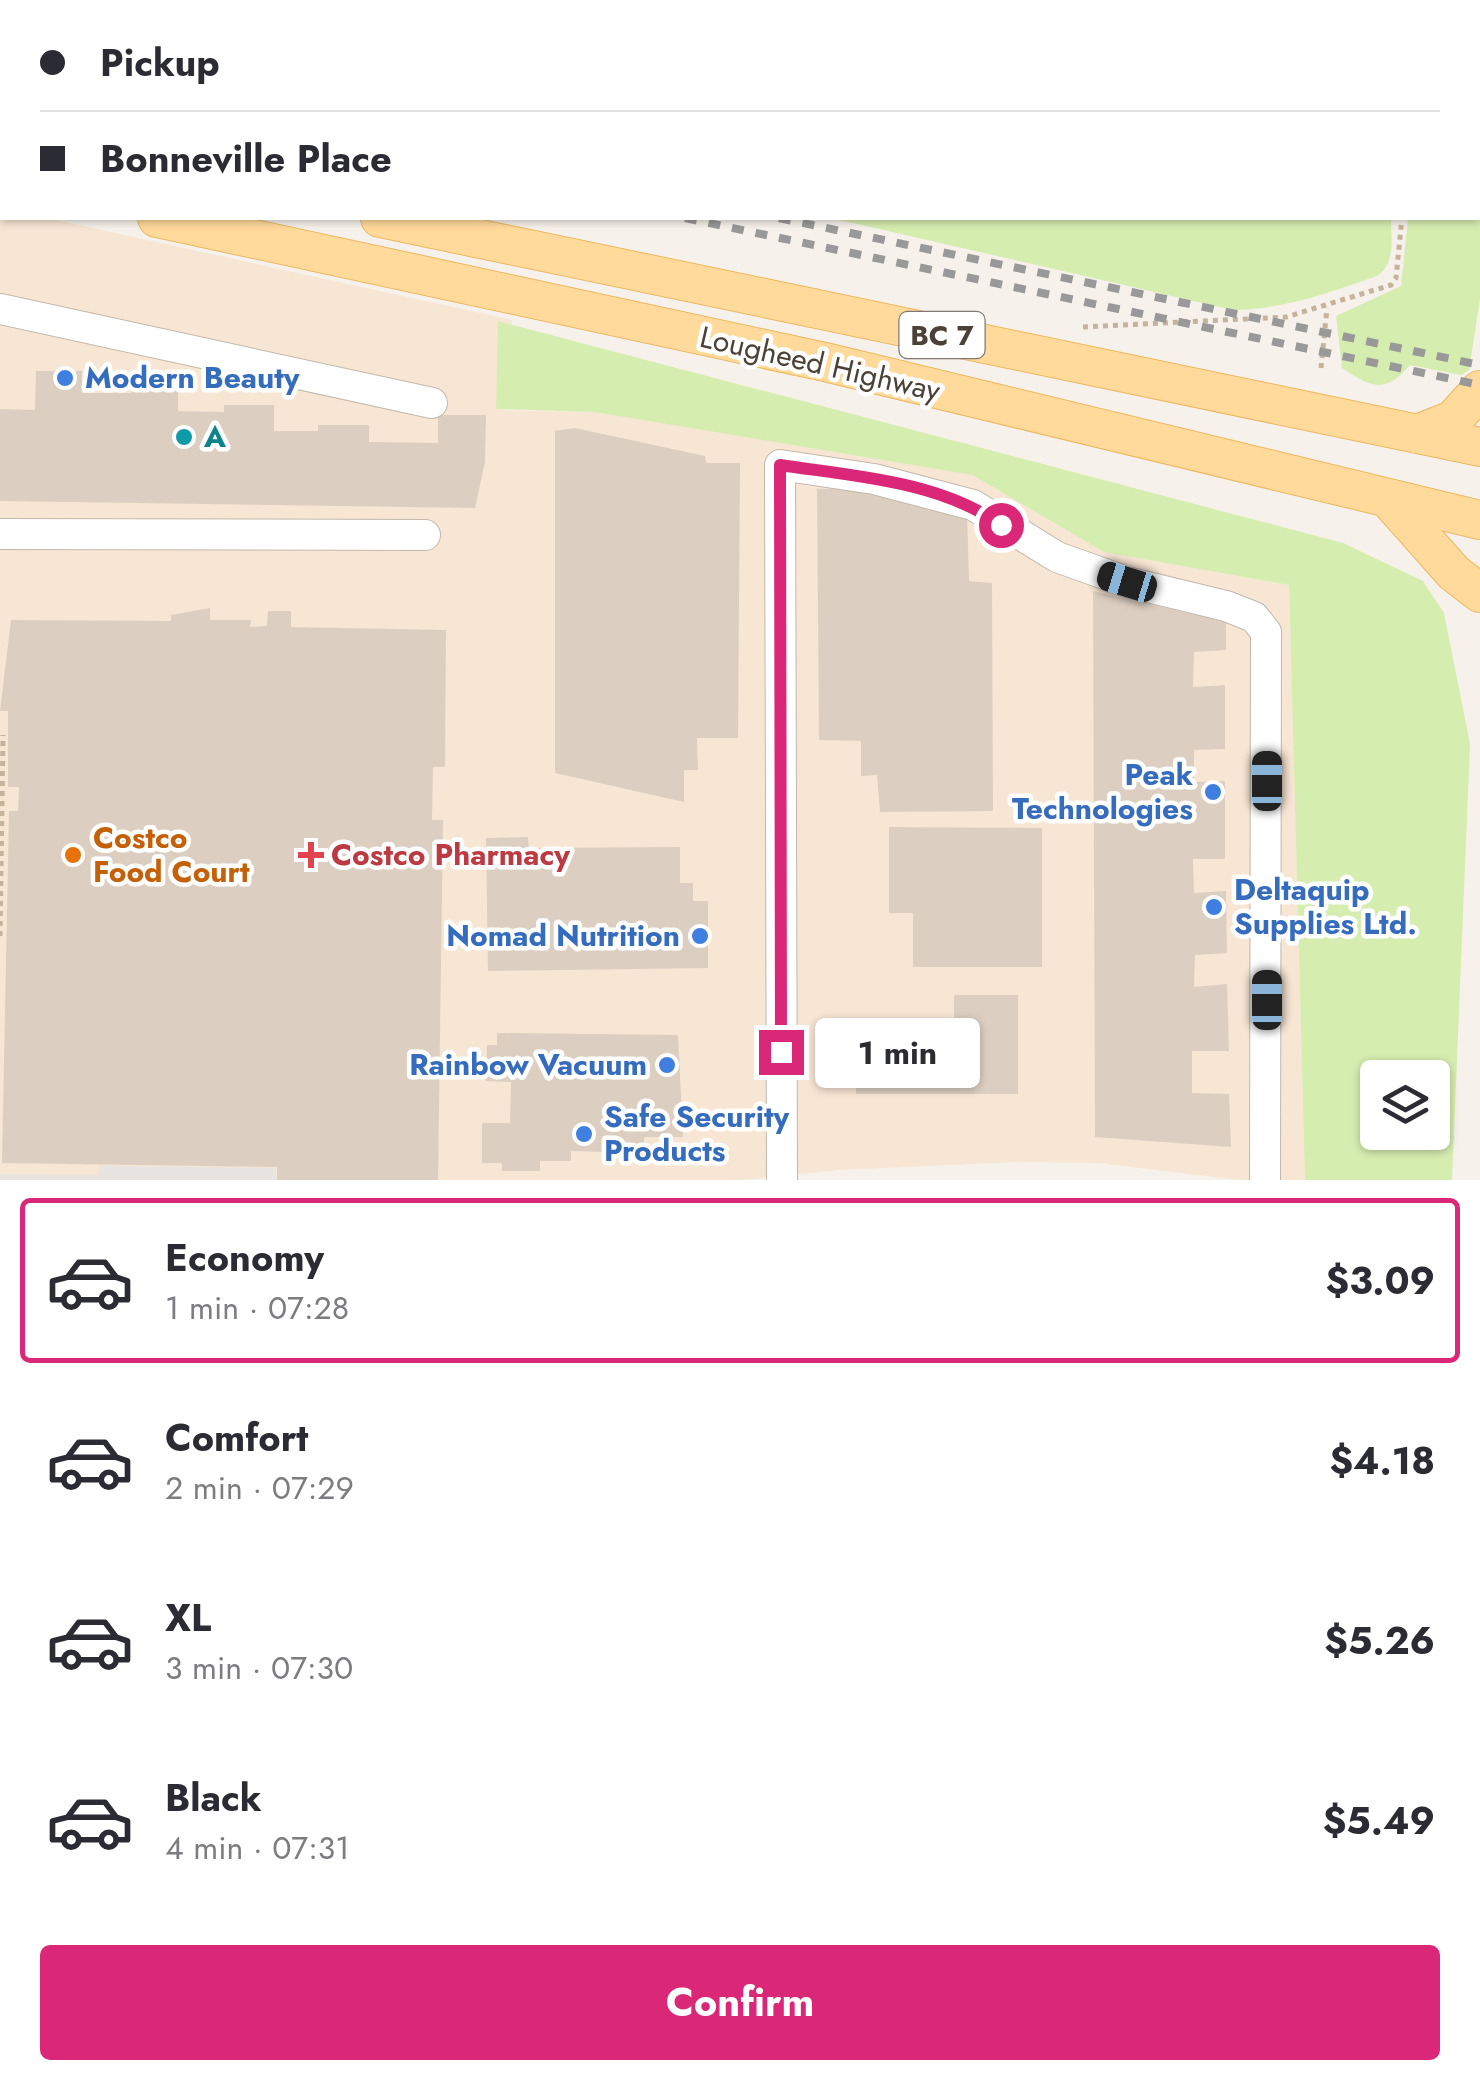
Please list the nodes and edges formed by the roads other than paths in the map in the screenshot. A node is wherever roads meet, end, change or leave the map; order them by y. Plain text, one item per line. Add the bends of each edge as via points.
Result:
1 (166, 220) edge
2 (390, 220) edge
3 (0, 309) edge
4 (1480, 390) edge
5 (432, 402) dead end
6 (1417, 434) junction
7 (1480, 447) edge
8 (1390, 501) junction
9 (1480, 520) edge
10 (0, 534) edge
11 (426, 535) dead end
12 (1480, 593) edge
13 (782, 1180) edge
14 (1265, 1180) edge

1 - 8 main road, Lougheed Highway / BC 7 via 825,362
2 - 6 main road, Lougheed Highway / BC 7
3 - 5 street
4 - 6 main road via 1453,420
6 - 7 main road, Lougheed Highway / BC 7
8 - 9 main road, Lougheed Highway / BC 7
8 - 12 main road
10 - 11 street
13 - 14 street via 780,465 874,478 973,506 1032,546 1088,570 1254,617 1266,632

